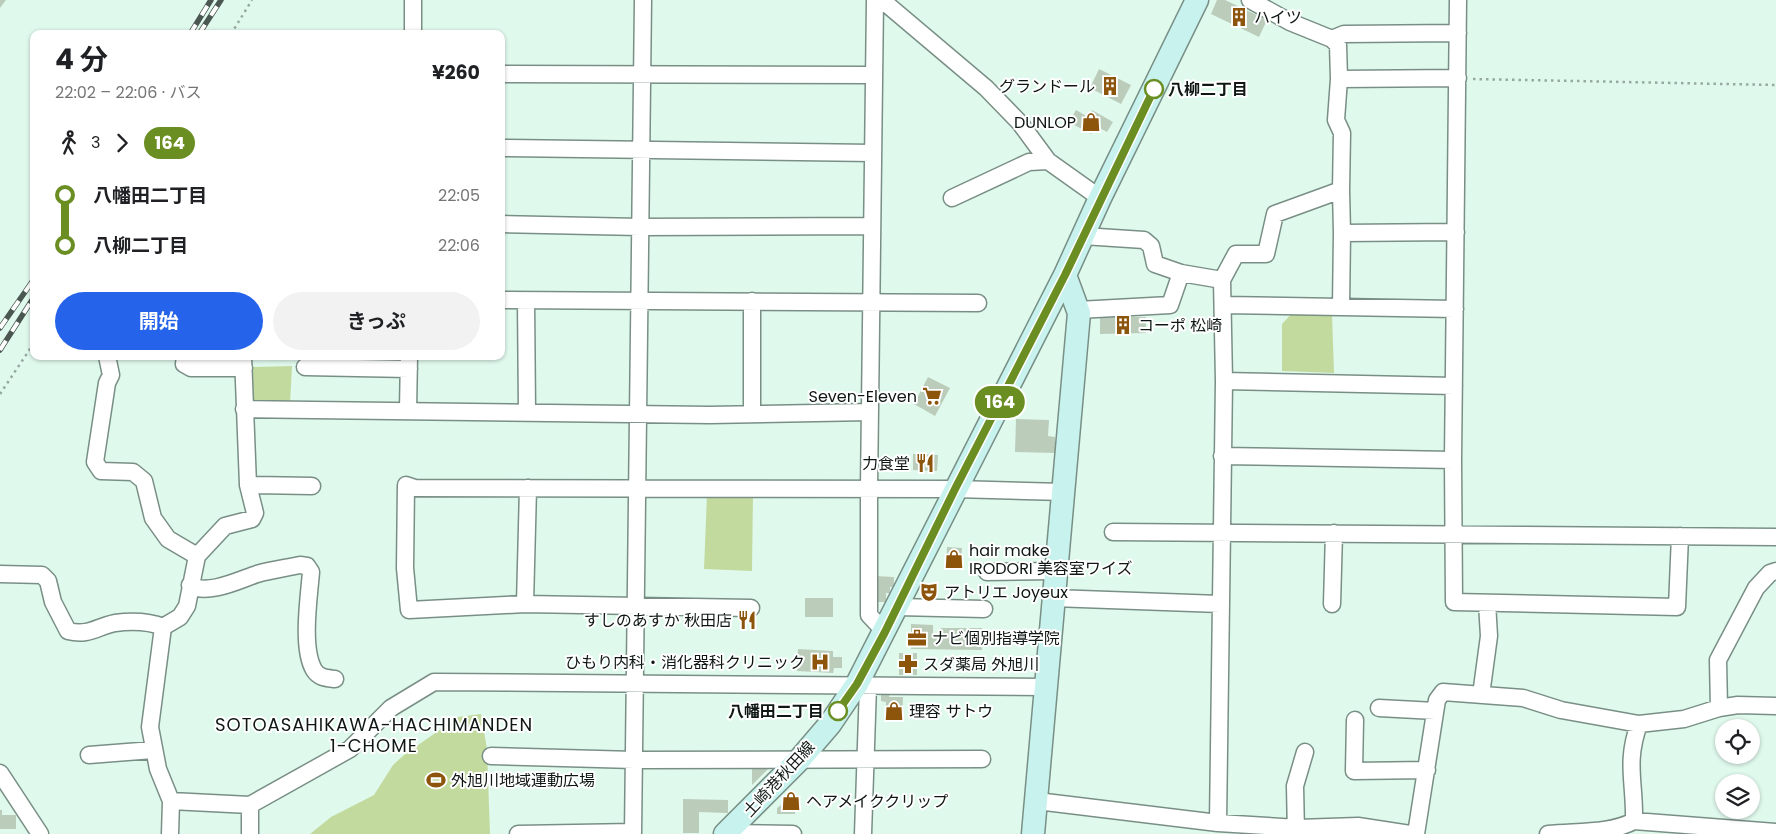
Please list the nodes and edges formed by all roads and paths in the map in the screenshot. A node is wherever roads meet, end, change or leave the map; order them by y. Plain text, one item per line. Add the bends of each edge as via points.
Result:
1 (252, 0) edge
2 (413, 0) edge
3 (643, 0) edge
4 (877, 0) edge
5 (1250, 0) edge
6 (1458, 0) edge
7 (1191, 2) edge
8 (899, 6) edge
9 (233, 30) edge
10 (413, 30) edge
11 (1458, 33) junction
12 (1332, 38) junction
13 (505, 74) edge
14 (642, 76) junction
15 (874, 76) junction
16 (1458, 78) junction
17 (1339, 79) junction
18 (1776, 85) edge
19 (505, 148) edge
20 (641, 150) junction
21 (873, 152) junction
22 (1048, 161) junction
23 (1341, 190) junction
24 (952, 198) dead end
25 (1100, 198) junction
26 (505, 224) edge
27 (872, 226) junction
28 (640, 227) junction
29 (1456, 232) junction
30 (1342, 233) junction
31 (1084, 236) junction
32 (1181, 272) junction
33 (1065, 275) junction
34 (1222, 280) junction
35 (505, 300) edge
36 (526, 301) junction
37 (639, 301) junction
38 (752, 301) junction
39 (871, 301) junction
40 (978, 303) dead end
41 (1224, 305) junction
42 (1341, 307) junction
43 (1455, 309) junction
44 (1078, 310) junction
45 (30, 348) edge
46 (108, 360) edge
47 (184, 360) edge
48 (244, 362) edge
49 (409, 362) edge
50 (305, 367) dead end
51 (1224, 381) junction
52 (1454, 386) junction
53 (0, 394) edge
54 (244, 409) junction
55 (408, 410) junction
56 (527, 412) junction
57 (870, 412) junction
58 (638, 414) junction
59 (752, 414) junction
60 (1222, 456) junction
61 (1453, 460) junction
62 (248, 485) junction
63 (312, 486) dead end
64 (528, 488) junction
65 (637, 489) junction
66 (869, 489) junction
67 (955, 489) junction
68 (1064, 492) junction
69 (1113, 532) dead end
70 (1221, 532) junction
71 (1334, 533) junction
72 (1453, 534) junction
73 (1680, 536) junction
74 (1776, 537) edge
75 (197, 556) junction
76 (1056, 571) junction
77 (1776, 571) edge
78 (987, 572) dead end
79 (0, 574) edge
80 (190, 585) junction
81 (1053, 598) junction
82 (1487, 603) junction
83 (525, 604) junction
84 (1220, 604) junction
85 (1332, 604) dead end
86 (636, 607) junction
87 (897, 607) junction
88 (751, 608) dead end
89 (984, 609) dead end
90 (162, 627) junction
91 (885, 632) junction
92 (335, 679) dead end
93 (635, 685) junction
94 (862, 685) junction
95 (1045, 686) junction
96 (1481, 695) junction
97 (1776, 706) edge
98 (1379, 708) dead end
99 (1719, 708) junction
100 (1435, 711) junction
101 (1355, 720) dead end
102 (1640, 724) junction
103 (152, 750) junction
104 (1305, 752) dead end
105 (89, 755) dead end
106 (491, 756) dead end
107 (866, 758) junction
108 (800, 759) junction
109 (982, 759) dead end
110 (634, 760) junction
111 (1427, 770) junction
112 (0, 773) edge
113 (4, 796) edge
114 (1037, 800) junction
115 (171, 801) junction
116 (250, 805) junction
117 (1634, 820) junction
118 (1208, 826) edge
119 (1297, 831) edge
120 (1776, 832) edge
121 (633, 833) edge
122 (726, 833) edge
123 (40, 834) edge
124 (170, 834) edge
125 (250, 834) edge
126 (518, 834) edge
127 (792, 834) edge
128 (863, 834) edge
129 (1033, 834) edge
130 (1410, 834) edge
131 (1416, 834) edge
132 (1548, 834) edge

1 - 9 path
2 - 10 street
3 - 14 street
4 - 8 street
4 - 15 street
5 - 12 street via 1290,22
6 - 11 street
7 - 25 main road, 土崎港秋田線
8 - 22 street via 1020,123
11 - 12 street via 1344,34
11 - 16 street
12 - 17 street via 1338,45
13 - 14 street
14 - 15 street
14 - 20 street
15 - 21 street
16 - 17 street
16 - 18 path
16 - 29 street
17 - 23 street via 1336,120 1342,133
19 - 20 street
20 - 21 street
20 - 28 street
21 - 27 street
22 - 24 street via 1029,162
22 - 25 street
23 - 30 street
23 - 34 street via 1276,214 1266,254 1236,254
25 - 31 main road, 土崎港秋田線
26 - 28 street
27 - 28 street
27 - 39 street
28 - 37 street
29 - 30 street
29 - 43 street
30 - 42 street
31 - 32 street via 1144,240 1151,246 1155,264
31 - 33 main road, 土崎港秋田線
32 - 34 street
32 - 44 street via 1170,305
33 - 44 main road
33 - 67 main road, 土崎港秋田線
34 - 41 street
35 - 36 street
36 - 37 street
36 - 56 street
37 - 38 street
37 - 58 street
38 - 39 street
38 - 59 street
39 - 40 street
39 - 57 street
41 - 42 street
41 - 51 street
42 - 43 street
43 - 52 street
44 - 68 main road
45 - 53 path
46 - 75 street via 110,375 95,462 101,471 133,472 144,481 153,518 168,539
47 - 48 street via 184,364 191,368
48 - 54 street
49 - 50 street
49 - 55 street
51 - 52 street
51 - 60 street
52 - 61 street
54 - 55 street
54 - 62 street
55 - 56 street
56 - 58 street
57 - 59 street
57 - 66 street
58 - 59 street
58 - 65 street
60 - 61 street
60 - 70 street
61 - 72 street
62 - 63 street
62 - 75 street via 255,513 252,519 225,526
64 - 65 street
64 - 83 street
64 - 83 street via 415,488 406,485 405,568 409,610
65 - 66 street
65 - 86 street
66 - 67 street
66 - 91 street via 870,615
67 - 68 street
67 - 87 main road, 土崎港秋田線
68 - 76 main road
69 - 70 street
70 - 71 street
70 - 84 street
71 - 72 street
71 - 85 street
72 - 73 street
72 - 82 street via 1454,602
73 - 74 street
73 - 82 street via 1677,607
75 - 80 street
76 - 78 street
76 - 81 main road
77 - 99 street via 1756,588 1718,660
79 - 90 street via 42,575 48,581 53,602 68,631 81,634 113,623 135,622
80 - 90 street via 187,606 180,617
80 - 92 street via 196,589 226,586 258,574 307,566 311,572 306,620 310,654 314,670 322,677
81 - 84 street
81 - 95 main road
82 - 96 street via 1489,636
83 - 86 street
84 - 118 street
86 - 88 street
86 - 93 street
87 - 89 street
87 - 91 main road, 土崎港秋田線
90 - 103 street via 150,728
91 - 94 main road, 土崎港秋田線
93 - 94 street
93 - 110 street
93 - 116 street via 434,682 391,708 350,749
94 - 95 street
94 - 107 street
94 - 108 main road, 土崎港秋田線
95 - 114 main road
96 - 100 street via 1443,692
96 - 102 street via 1523,698 1561,710
97 - 99 street
98 - 100 street
99 - 102 street via 1684,720
100 - 111 street
101 - 111 street via 1354,770
102 - 117 street via 1630,769
103 - 105 street
103 - 115 street
104 - 119 street via 1295,786
106 - 110 street
107 - 108 street
107 - 109 street
107 - 128 street
108 - 110 street
108 - 122 main road, 土崎港秋田線
110 - 121 street
111 - 131 street
112 - 113 street
113 - 123 street
114 - 118 street
114 - 129 main road
115 - 116 street
115 - 124 street
116 - 125 street
117 - 120 street
117 - 132 street via 1624,827 1602,832
118 - 119 street
119 - 130 street via 1358,826
121 - 126 street
122 - 127 street

